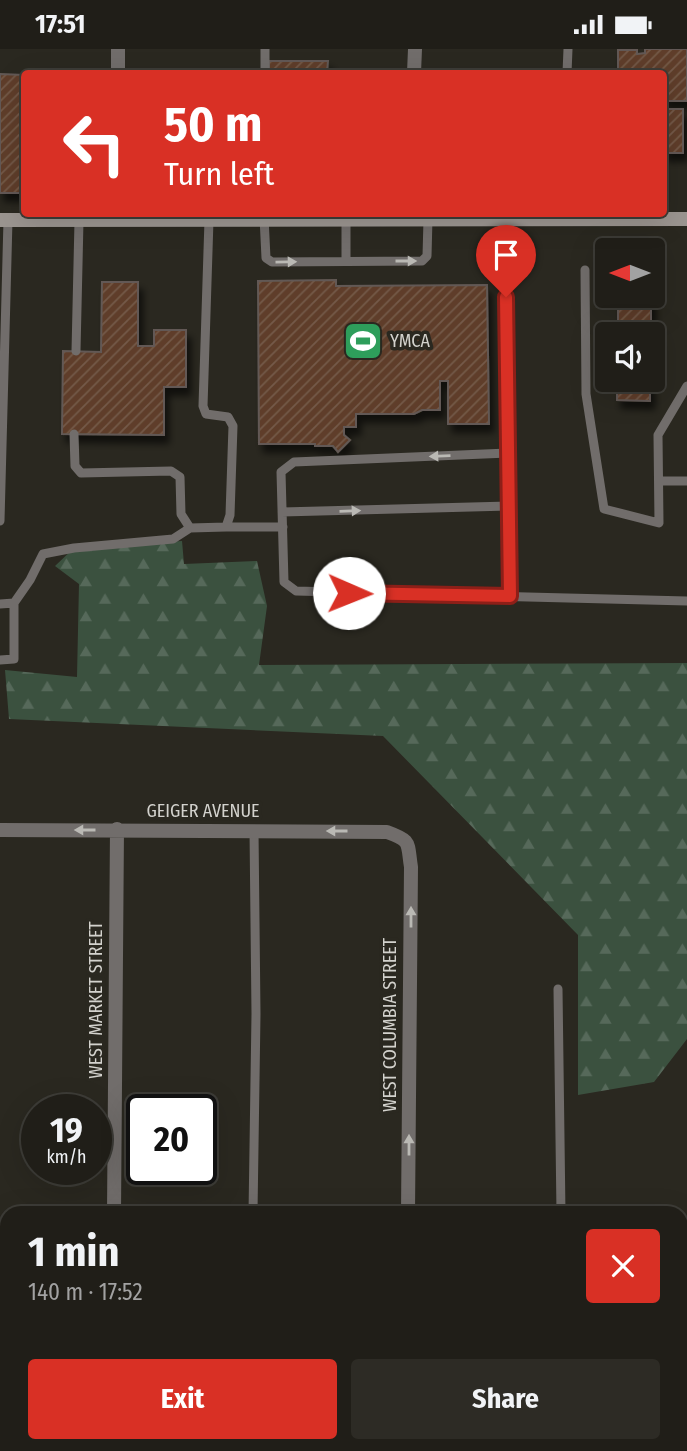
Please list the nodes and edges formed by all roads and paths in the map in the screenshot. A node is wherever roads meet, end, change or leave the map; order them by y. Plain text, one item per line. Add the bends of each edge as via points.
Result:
1 (118, 49) edge
2 (265, 49) edge
3 (415, 49) edge
4 (568, 49) edge
5 (118, 70) edge
6 (265, 70) edge
7 (414, 70) edge
8 (567, 70) edge
9 (117, 217) edge
10 (264, 217) edge
11 (413, 217) edge
12 (566, 217) edge
13 (428, 219) junction
14 (687, 219) edge
15 (4, 220) edge
16 (209, 220) junction
17 (346, 220) junction
18 (505, 220) junction
19 (79, 221) junction
20 (346, 261) junction
21 (585, 270) dead end
22 (2, 339) edge
23 (76, 351) dead end
24 (687, 386) edge
25 (74, 434) dead end
26 (508, 453) junction
27 (659, 481) junction
28 (687, 481) edge
29 (509, 506) junction
30 (282, 512) junction
31 (0, 521) edge
32 (226, 527) junction
33 (283, 527) junction
34 (190, 529) junction
35 (510, 596) junction
36 (687, 601) edge
37 (14, 603) junction
38 (0, 604) edge
39 (0, 660) edge
40 (117, 829) junction
41 (0, 830) edge
42 (254, 830) junction
43 (404, 838) joint
44 (558, 989) dead end
45 (114, 1206) edge
46 (253, 1206) edge
47 (408, 1206) edge
48 (561, 1206) edge

1 - 5 street
2 - 6 lane
3 - 7 street
4 - 8 lane
9 - 16 main road
9 - 19 main road
10 - 16 main road
10 - 17 main road
10 -> 20 lane via 266,258 272,262
11 - 13 main road
11 - 17 main road
12 - 14 main road
12 - 18 main road
13 - 18 main road
20 -> 13 lane via 422,261 427,256
15 - 19 main road
15 - 22 lane
16 - 32 lane via 203,406 206,414 228,417 233,426
17 - 20 lane
18 - 26 lane
19 - 23 lane
21 - 27 lane via 586,394 604,509 659,523
22 - 31 lane
24 - 27 lane via 658,435
25 - 34 lane via 75,466 81,474 172,471 180,477 181,514
26 - 29 lane
26 -> 30 lane via 294,462 281,472
27 - 28 lane
30 -> 29 lane
29 - 35 lane
30 - 33 lane
32 - 33 lane
32 - 34 lane
33 - 35 lane via 284,582 296,591
34 - 37 lane via 173,539 43,554
35 - 36 lane
37 - 38 lane
37 - 39 lane via 14,659
40 -> 41 street, GEIGER AVENUE
40 - 42 street, GEIGER AVENUE
40 - 45 street, WEST MARKET STREET
43 -> 42 street, GEIGER AVENUE via 387,832
42 - 46 lane
47 -> 43 street, WEST COLUMBIA STREET via 411,867
44 - 48 lane

